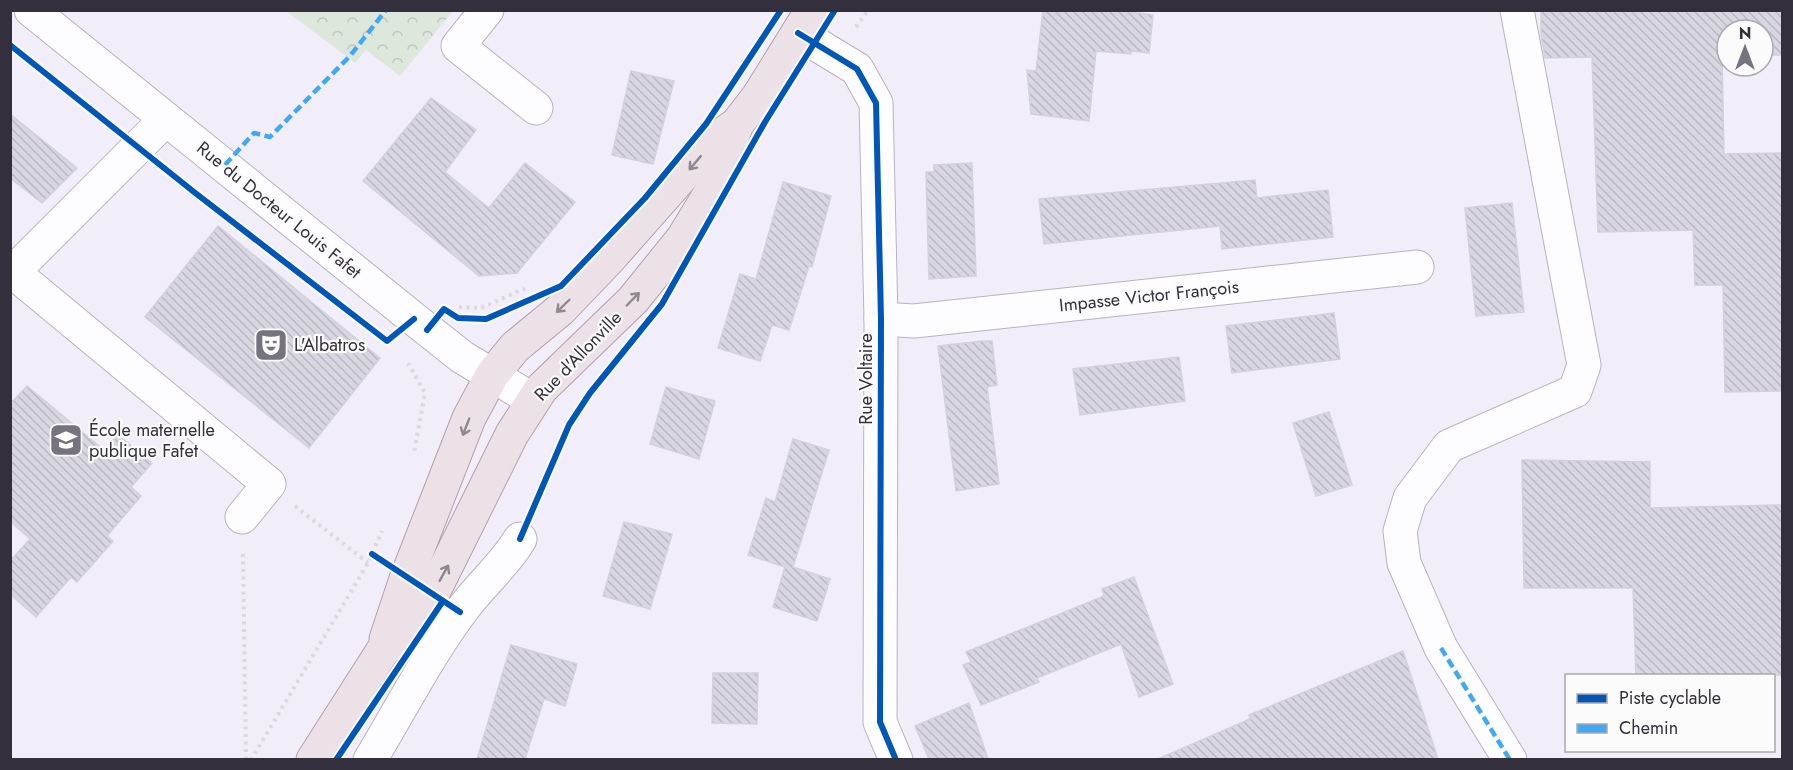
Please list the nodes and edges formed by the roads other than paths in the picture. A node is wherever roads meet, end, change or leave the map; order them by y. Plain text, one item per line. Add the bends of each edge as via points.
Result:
1 (31, 10) edge
2 (487, 10) edge
3 (1517, 10) edge
4 (805, 22) edge
5 (536, 108) dead end
6 (166, 119) junction
7 (737, 124) junction
8 (1417, 267) dead end
9 (881, 319) junction
10 (492, 375) junction
11 (533, 400) junction
12 (242, 517) road end
13 (520, 539) dead end
14 (382, 652) junction
15 (313, 759) edge
16 (370, 759) edge
17 (896, 759) edge
18 (1510, 759) edge

1 - 6 street, Rue du Docteur Louis Fafet
2 - 5 street via 458,46
3 - 18 street via 1584,365 1575,391 1449,446 1410,498 1400,531 1404,563 1441,648
4 - 7 main road, Rue d'Allonville
4 - 9 street, Rue Voltaire via 857,69 876,103
6 - 10 street, Rue du Docteur Louis Fafet via 462,357
6 - 12 street via 13,272 268,484
7 -> 10 main road, Rue d'Allonville via 714,140 608,260 560,310 515,347
11 -> 7 main road, Rue d'Allonville via 633,300 683,238 714,187
8 - 9 street, Impasse Victor François via 914,321
9 - 17 street, Rue Voltaire via 880,722
10 - 11 street, Rue du Docteur Louis Fafet
10 -> 14 main road, Rue d'Allonville via 469,417
14 -> 11 main road, Rue d'Allonville via 432,595 512,434
13 - 16 street via 506,562 478,588 460,612
14 - 15 main road, Rue d'Allonville

